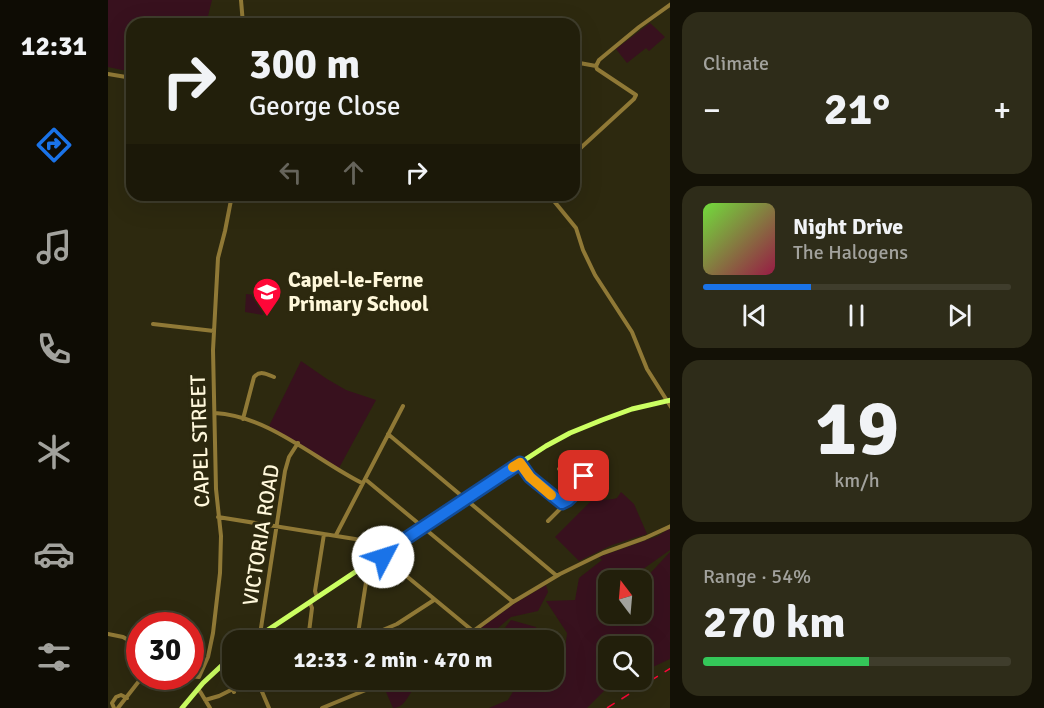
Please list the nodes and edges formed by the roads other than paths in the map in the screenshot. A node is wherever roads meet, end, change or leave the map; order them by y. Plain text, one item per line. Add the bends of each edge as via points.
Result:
1 (241, 0) edge
2 (670, 4) edge
3 (242, 18) edge
4 (580, 63) edge
5 (596, 66) junction
6 (108, 74) edge
7 (126, 77) edge
8 (580, 148) edge
9 (231, 201) edge
10 (554, 201) edge
11 (153, 324) dead end
12 (214, 331) junction
13 (274, 377) dead end
14 (669, 400) edge
15 (403, 406) dead end
16 (670, 407) edge
17 (215, 413) junction
18 (243, 419) junction
19 (388, 434) junction
20 (297, 443) junction
21 (576, 456) dead end
22 (570, 462) junction
23 (520, 463) junction
24 (559, 469) dead end
25 (364, 481) junction
26 (465, 499) junction
27 (562, 503) junction
28 (218, 517) junction
29 (548, 521) dead end
30 (276, 526) junction
31 (670, 526) edge
32 (423, 527) junction
33 (324, 534) junction
34 (336, 536) junction
35 (380, 556) junction
36 (365, 566) junction
37 (557, 576) junction
38 (318, 597) junction
39 (434, 600) junction
40 (513, 602) junction
41 (310, 603) junction
42 (261, 630) edge
43 (269, 630) edge
44 (309, 630) edge
45 (359, 630) edge
46 (382, 630) edge
47 (472, 630) edge
48 (474, 630) edge
49 (108, 634) edge
50 (126, 639) edge
51 (222, 664) edge
52 (204, 670) edge
53 (204, 678) edge
54 (133, 690) edge
55 (196, 690) edge
56 (198, 690) edge
57 (231, 690) edge
58 (261, 690) edge
59 (366, 690) edge
60 (127, 698) junction
61 (205, 700) junction
62 (114, 708) edge
63 (118, 708) edge
64 (182, 708) edge
65 (210, 708) edge
66 (269, 708) edge
67 (322, 708) edge

1 - 3 street
2 - 5 street
4 - 5 street
5 - 8 street via 636,95
6 - 7 street
9 - 12 street, CAPEL STREET via 218,258
10 - 14 street via 576,228 595,275 632,332 647,369
11 - 12 street
12 - 17 street, CAPEL STREET
13 - 18 street via 256,374
14 - 16 street
14 - 23 main road via 593,423
15 - 19 street
17 - 18 street
17 - 28 street, CAPEL STREET
18 - 20 street
19 - 25 street
19 - 26 street
20 - 25 street
20 - 30 street, VICTORIA ROAD via 287,463
21 - 22 street
22 - 24 street
22 - 27 street via 585,481
23 - 26 main road
23 - 27 street via 530,477
25 - 32 street
25 - 34 street
26 - 32 main road
26 - 37 street
27 - 29 street
28 - 30 street
28 - 52 street, CAPEL STREET via 221,562 215,624
30 - 33 street
30 - 42 street, VICTORIA ROAD
31 - 37 street
32 - 35 main road
32 - 40 street
33 - 34 street
33 - 38 street via 315,591
34 - 35 street via 362,540
35 - 36 main road
35 - 39 street
36 - 38 main road
36 - 45 street
37 - 40 street
38 - 41 main road
39 - 46 street
39 - 47 street
40 - 48 street
41 - 43 main road
41 - 44 street
49 - 50 street
51 - 53 main road
54 - 60 street
55 - 64 main road
56 - 61 street
57 - 61 street
58 - 66 street
59 - 67 street
60 - 62 street via 116,697
60 - 63 street
61 - 65 street

